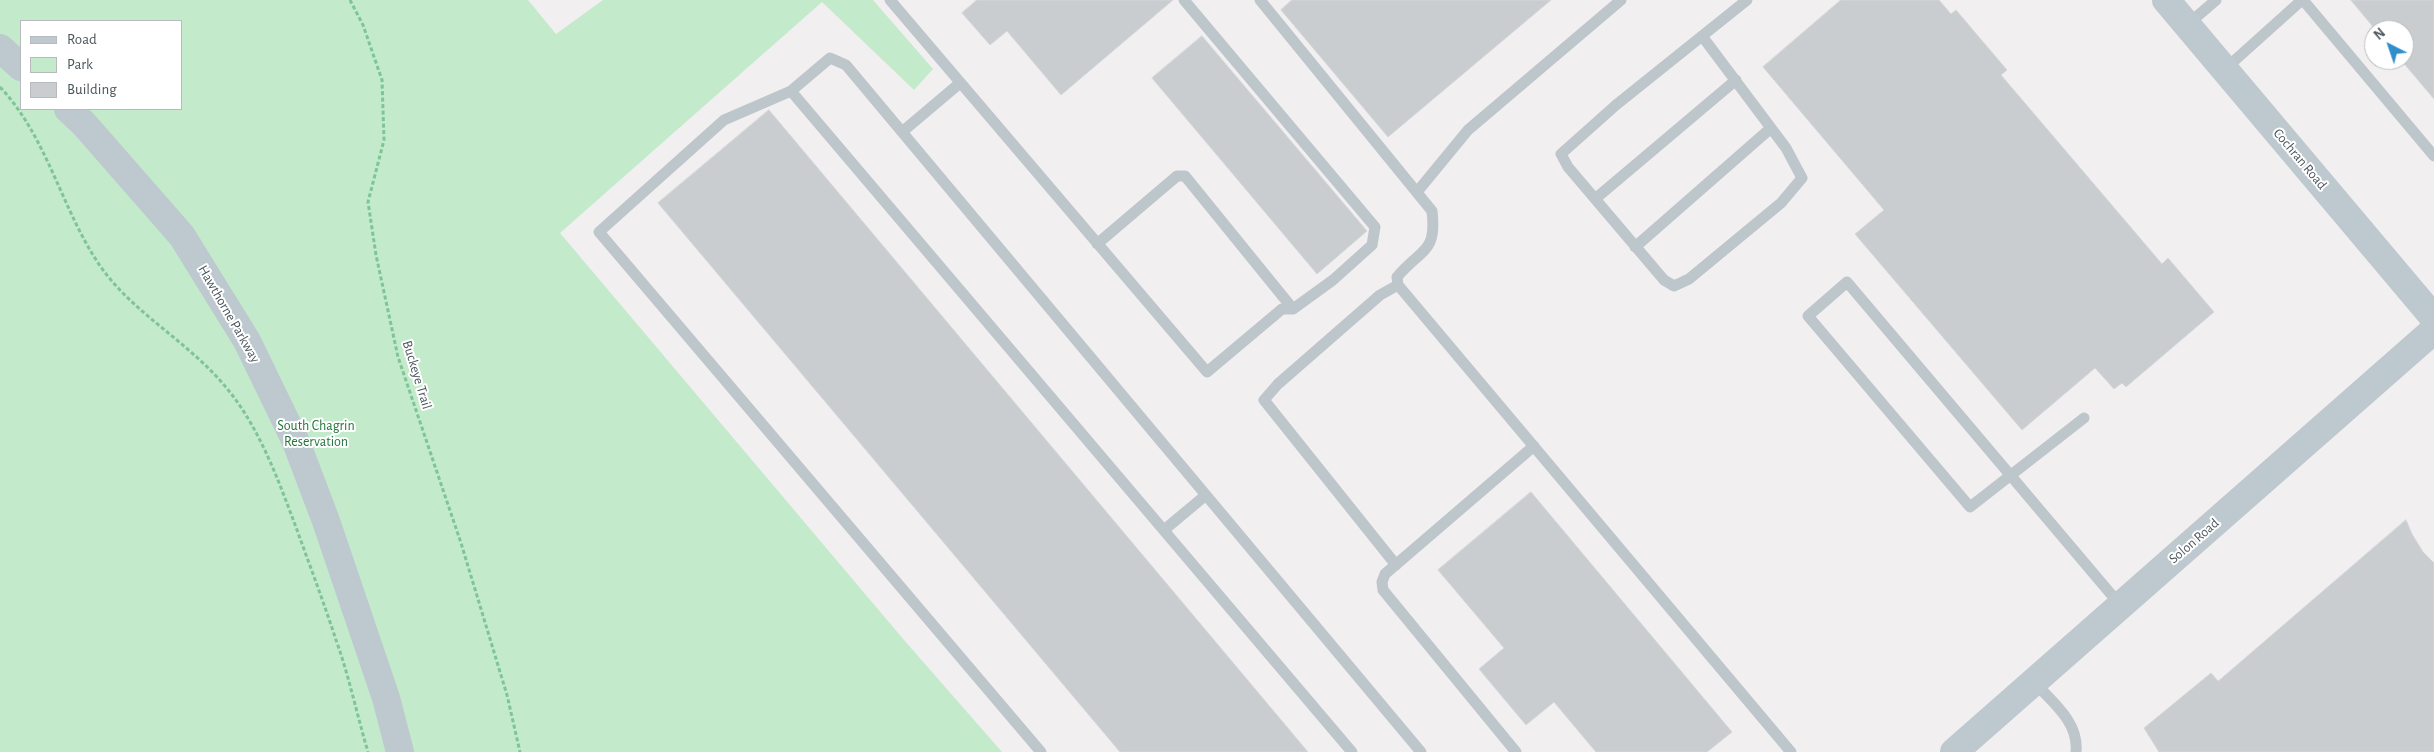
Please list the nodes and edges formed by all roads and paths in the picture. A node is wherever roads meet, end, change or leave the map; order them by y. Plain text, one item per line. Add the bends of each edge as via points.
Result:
1 (350, 0) edge
2 (890, 0) edge
3 (1184, 0) edge
4 (1260, 0) edge
5 (1621, 0) edge
6 (1747, 0) edge
7 (2166, 0) edge
8 (2216, 0) edge
9 (2302, 0) edge
10 (2187, 25) junction
11 (1702, 36) junction
12 (0, 48) edge
13 (20, 66) edge
14 (2224, 70) junction
15 (1736, 80) junction
16 (960, 82) junction
17 (0, 88) edge
18 (791, 91) junction
19 (69, 110) edge
20 (1771, 128) junction
21 (902, 132) junction
22 (2434, 156) edge
23 (1417, 192) junction
24 (1595, 199) junction
25 (1098, 244) junction
26 (1635, 247) junction
27 (1398, 285) junction
28 (1293, 309) junction
29 (2434, 318) edge
30 (2434, 330) edge
31 (2084, 418) dead end
32 (1534, 446) junction
33 (2011, 476) junction
34 (1206, 495) junction
35 (1164, 530) junction
36 (1396, 565) junction
37 (2120, 605) junction
38 (2034, 682) junction
39 (1788, 751) edge
40 (368, 752) edge
41 (400, 752) edge
42 (520, 752) edge
43 (1041, 752) edge
44 (1352, 752) edge
45 (1421, 752) edge
46 (1516, 752) edge
47 (1954, 752) edge
48 (2076, 752) edge

1 - 42 path, Buckeye Trail via 382,80 384,140 368,202 398,357 461,543 507,695
2 - 16 lane
3 - 28 lane via 1375,227 1372,245
4 - 23 lane
5 - 23 lane via 1468,130
6 - 11 lane
7 - 10 street, Cochran Road
8 - 10 lane
9 - 14 lane
9 - 22 lane
10 - 14 street, Cochran Road
11 - 15 lane
11 - 24 lane via 1561,154
12 - 13 street
14 - 29 street, Cochran Road
15 - 20 lane
15 - 24 lane
16 - 21 lane
16 - 25 lane
17 - 40 path via 26,122 76,226 103,270 128,300 213,373 250,423 274,472 310,566 336,640
18 - 21 lane via 830,58 846,64
18 - 35 lane
18 - 43 lane via 724,120 599,232
19 - 41 street, Hawthorne Parkway via 182,236 248,341 296,442 326,521 386,698
20 - 26 lane
20 - 26 lane via 1802,178 1781,203 1689,280 1674,286 1664,280
21 - 34 lane
23 - 27 lane via 1432,211 1435,233 1428,248 1397,277
24 - 26 lane
25 - 28 lane via 1207,372 1282,309
25 - 28 lane via 1177,176 1185,176
27 - 32 lane
27 - 36 lane via 1380,295 1264,400
30 - 37 street, Solon Road
31 - 33 lane
32 - 36 lane
32 - 39 lane
33 - 33 lane via 1847,282 1808,316 1970,507
33 - 37 lane
34 - 35 lane
34 - 45 lane
35 - 44 lane
36 - 46 lane via 1386,574 1383,590
37 - 38 street, Solon Road
38 - 47 street, Solon Road
38 - 48 lane via 2070,721 2075,731

